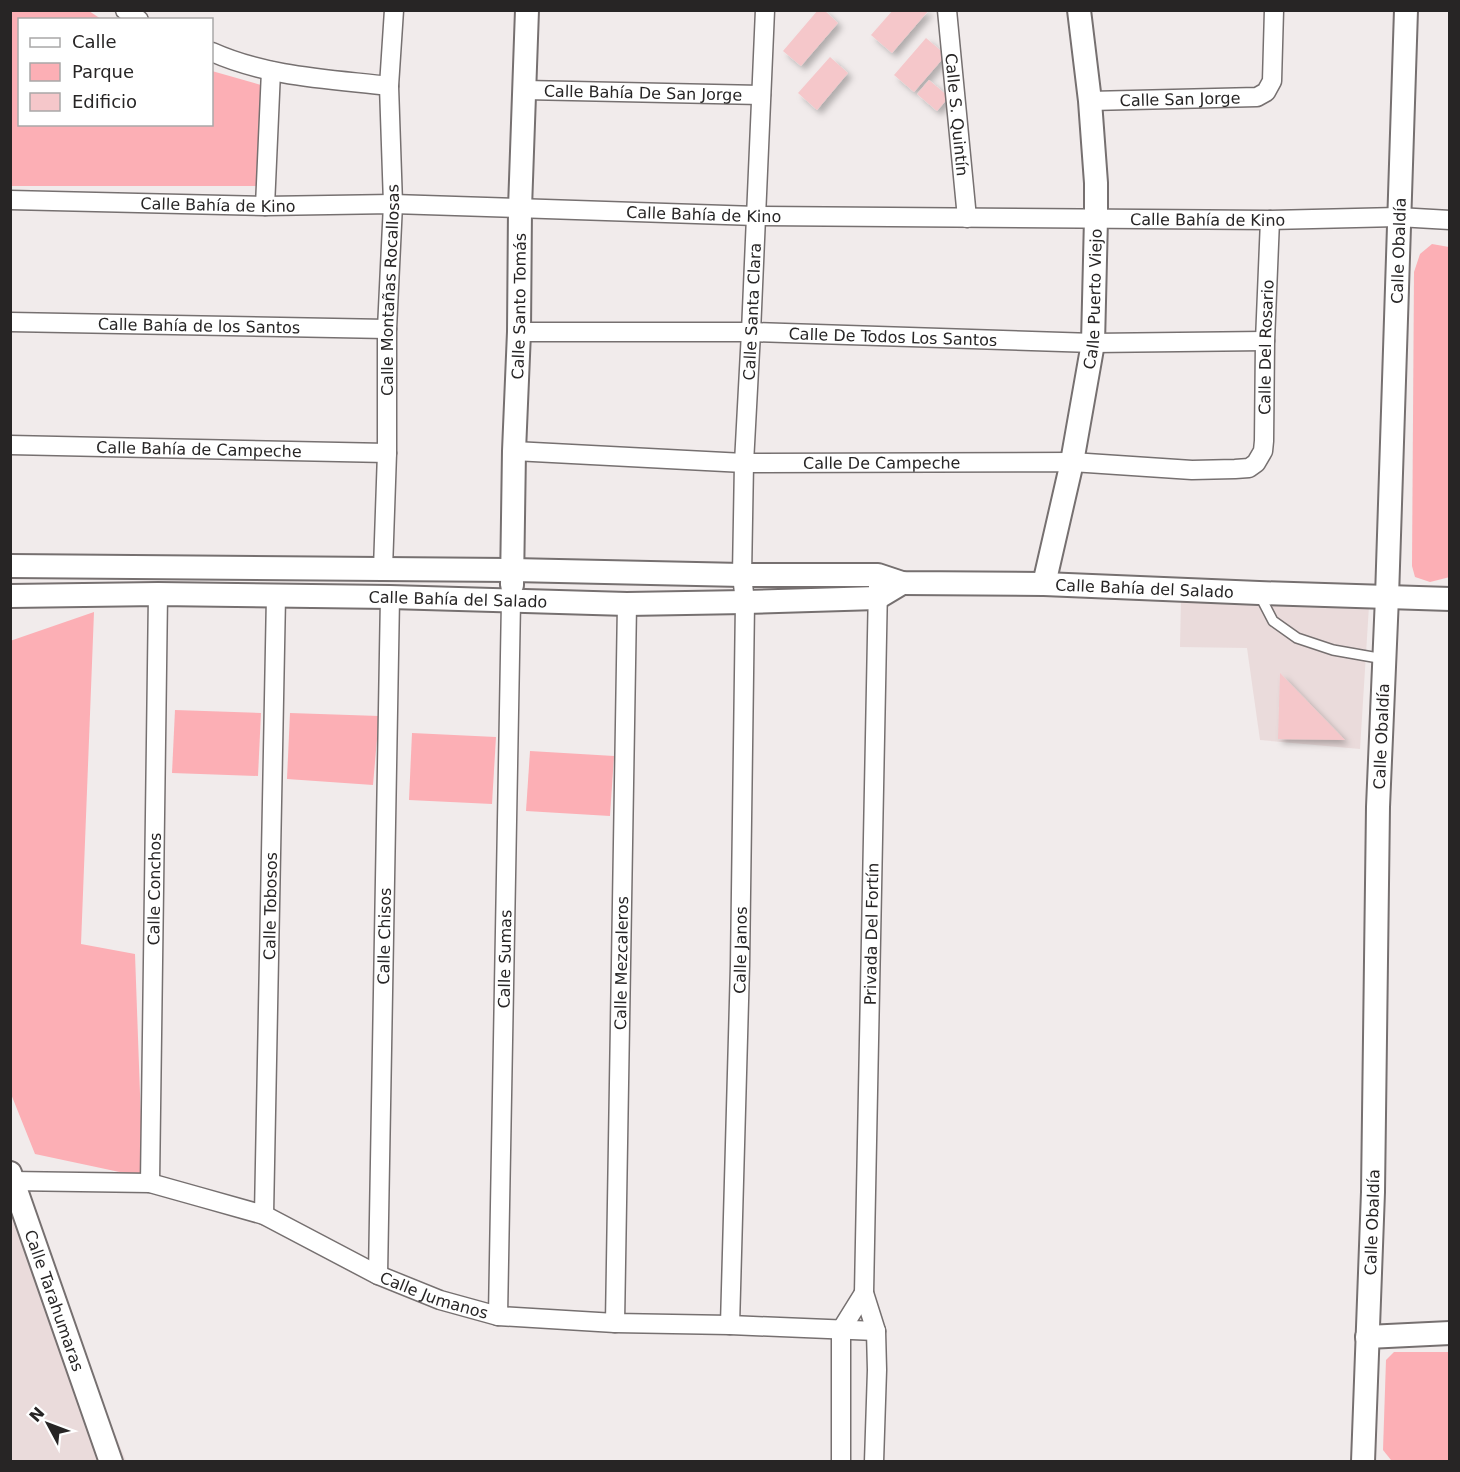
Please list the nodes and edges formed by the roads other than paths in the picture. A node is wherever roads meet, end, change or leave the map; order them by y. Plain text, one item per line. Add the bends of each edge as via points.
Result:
1 (394, 10) edge
2 (527, 10) edge
3 (765, 10) edge
4 (948, 10) edge
5 (1079, 10) edge
6 (1274, 10) edge
7 (1406, 10) edge
8 (213, 52) edge
9 (271, 71) junction
10 (389, 86) junction
11 (525, 90) junction
12 (761, 95) junction
13 (1090, 101) junction
14 (10, 200) edge
15 (393, 204) junction
16 (266, 206) junction
17 (520, 208) junction
18 (756, 216) junction
19 (1398, 217) junction
20 (967, 218) junction
21 (1096, 218) junction
22 (1270, 220) junction
23 (1449, 220) edge
24 (10, 322) edge
25 (387, 329) junction
26 (519, 332) junction
27 (751, 332) junction
28 (1265, 341) junction
29 (1093, 342) junction
30 (10, 445) edge
31 (514, 451) junction
32 (387, 453) junction
33 (1072, 462) junction
34 (744, 463) junction
35 (1249, 468) joint
36 (10, 566) edge
37 (383, 569) junction
38 (513, 570) junction
39 (742, 575) junction
40 (878, 575) junction
41 (902, 583) junction
42 (1044, 584) junction
43 (1259, 593) junction
44 (158, 594) junction
45 (10, 596) edge
46 (276, 596) junction
47 (390, 597) junction
48 (1387, 597) junction
49 (877, 598) junction
50 (1449, 599) edge
51 (511, 601) junction
52 (745, 603) junction
53 (627, 604) junction
54 (1385, 659) junction
55 (12, 1178) edge
56 (150, 1183) junction
57 (264, 1215) junction
58 (378, 1275) junction
59 (864, 1293) junction
60 (498, 1316) junction
61 (615, 1323) junction
62 (730, 1325) junction
63 (841, 1330) junction
64 (876, 1331) junction
65 (1449, 1333) edge
66 (1367, 1337) junction
67 (111, 1461) edge
68 (841, 1461) edge
69 (874, 1461) edge
70 (1363, 1461) edge

1 - 10 street, Calle Montañas Rocallosas
2 - 11 street, Calle Santo Tomás
3 - 12 street, Calle Santa Clara
4 - 20 street, Calle S. Quintín
5 - 13 street, Calle Puerto Viejo
6 - 13 street, Calle San Jorge via 1272,81 1266,92 1257,97
7 - 19 street, Calle Obaldía
8 - 9 street
9 - 10 street
9 - 16 street
10 - 15 street, Calle Montañas Rocallosas
11 - 12 street, Calle Bahía De San Jorge
11 - 17 street, Calle Santo Tomás
12 - 18 street, Calle Santa Clara
13 - 21 street, Calle Puerto Viejo
14 - 16 street, Calle Bahía de Kino
15 - 16 street, Calle Bahía de Kino
15 - 17 street, Calle Bahía de Kino
15 - 25 street, Calle Montañas Rocallosas
17 - 18 street, Calle Bahía de Kino
17 - 26 street, Calle Santo Tomás
18 - 20 street, Calle Bahía de Kino
18 - 27 street, Calle Santa Clara
19 - 22 street, Calle Bahía de Kino
19 - 23 street, Calle Bahía de Kino
19 - 48 street, Calle Obaldía
20 - 21 street, Calle Bahía de Kino
21 - 22 street, Calle Bahía de Kino
21 - 29 street, Calle Puerto Viejo
22 - 28 street, Calle Del Rosario
24 - 25 street, Calle Bahía de los Santos
25 - 32 street, Calle Montañas Rocallosas
26 - 27 street, Calle De Todos Los Santos
26 - 31 street, Calle Santo Tomás
27 - 29 street, Calle De Todos Los Santos
27 - 34 street, Calle Santa Clara
28 - 29 street, Calle De Todos Los Santos
28 - 35 street, Calle Del Rosario via 1263,451
29 - 33 street, Calle Puerto Viejo
30 - 32 street, Calle Bahía de Campeche
31 - 34 street, Calle De Campeche
31 - 38 street, Calle Santo Tomás
32 - 37 street, Calle Montañas Rocallosas
33 - 34 street, Calle De Campeche
33 - 35 street, Calle De Campeche via 1192,470
33 - 42 street, Calle Puerto Viejo
34 - 39 street, Calle Santa Clara
36 - 37 street, Calle Bahía del Salado
37 - 38 street, Calle Bahía del Salado
38 - 39 street, Calle Bahía del Salado
38 - 51 street, Calle Santo Tomás
39 - 40 street, Calle Bahía del Salado
39 - 52 street, Calle Janos
40 - 41 street, Calle Bahía del Salado
40 - 49 street, Privada Del Fortín
41 - 42 street, Calle Bahía del Salado
41 - 49 street, Calle Bahía del Salado
42 - 43 street, Calle Bahía del Salado
43 - 48 street, Calle Bahía del Salado
43 - 54 lane via 1273,621 1297,639
44 - 45 street, Calle Bahía del Salado
44 - 46 street, Calle Bahía del Salado
44 - 56 street, Calle Conchos
46 - 47 street, Calle Bahía del Salado
46 - 57 street, Calle Tobosos
47 - 51 street, Calle Bahía del Salado
47 - 58 street, Calle Chisos
48 - 50 street, Calle Bahía del Salado
48 - 54 street, Calle Obaldía
49 - 52 street, Calle Bahía del Salado
49 - 59 street, Privada Del Fortín
51 - 53 street, Calle Bahía del Salado
51 - 60 street, Calle Sumas
52 - 53 street, Calle Bahía del Salado
52 - 62 street, Calle Janos
53 - 61 street, Calle Mezcaleros
54 - 66 street, Calle Obaldía via 1378,807
55 - 56 street, Calle Jumanos
55 - 67 street, Calle Tarahumaras
56 - 57 street, Calle Jumanos
57 - 58 street, Calle Jumanos
58 - 60 street, Calle Jumanos via 440,1300
59 - 63 street
59 - 64 street, Privada Del Fortín
60 - 61 street, Calle Jumanos
61 - 62 street, Calle Jumanos
62 - 63 street, Calle Jumanos
63 - 64 street, Calle Jumanos
63 - 68 street
64 - 69 street, Privada Del Fortín
65 - 66 street
66 - 70 street, Calle Obaldía

